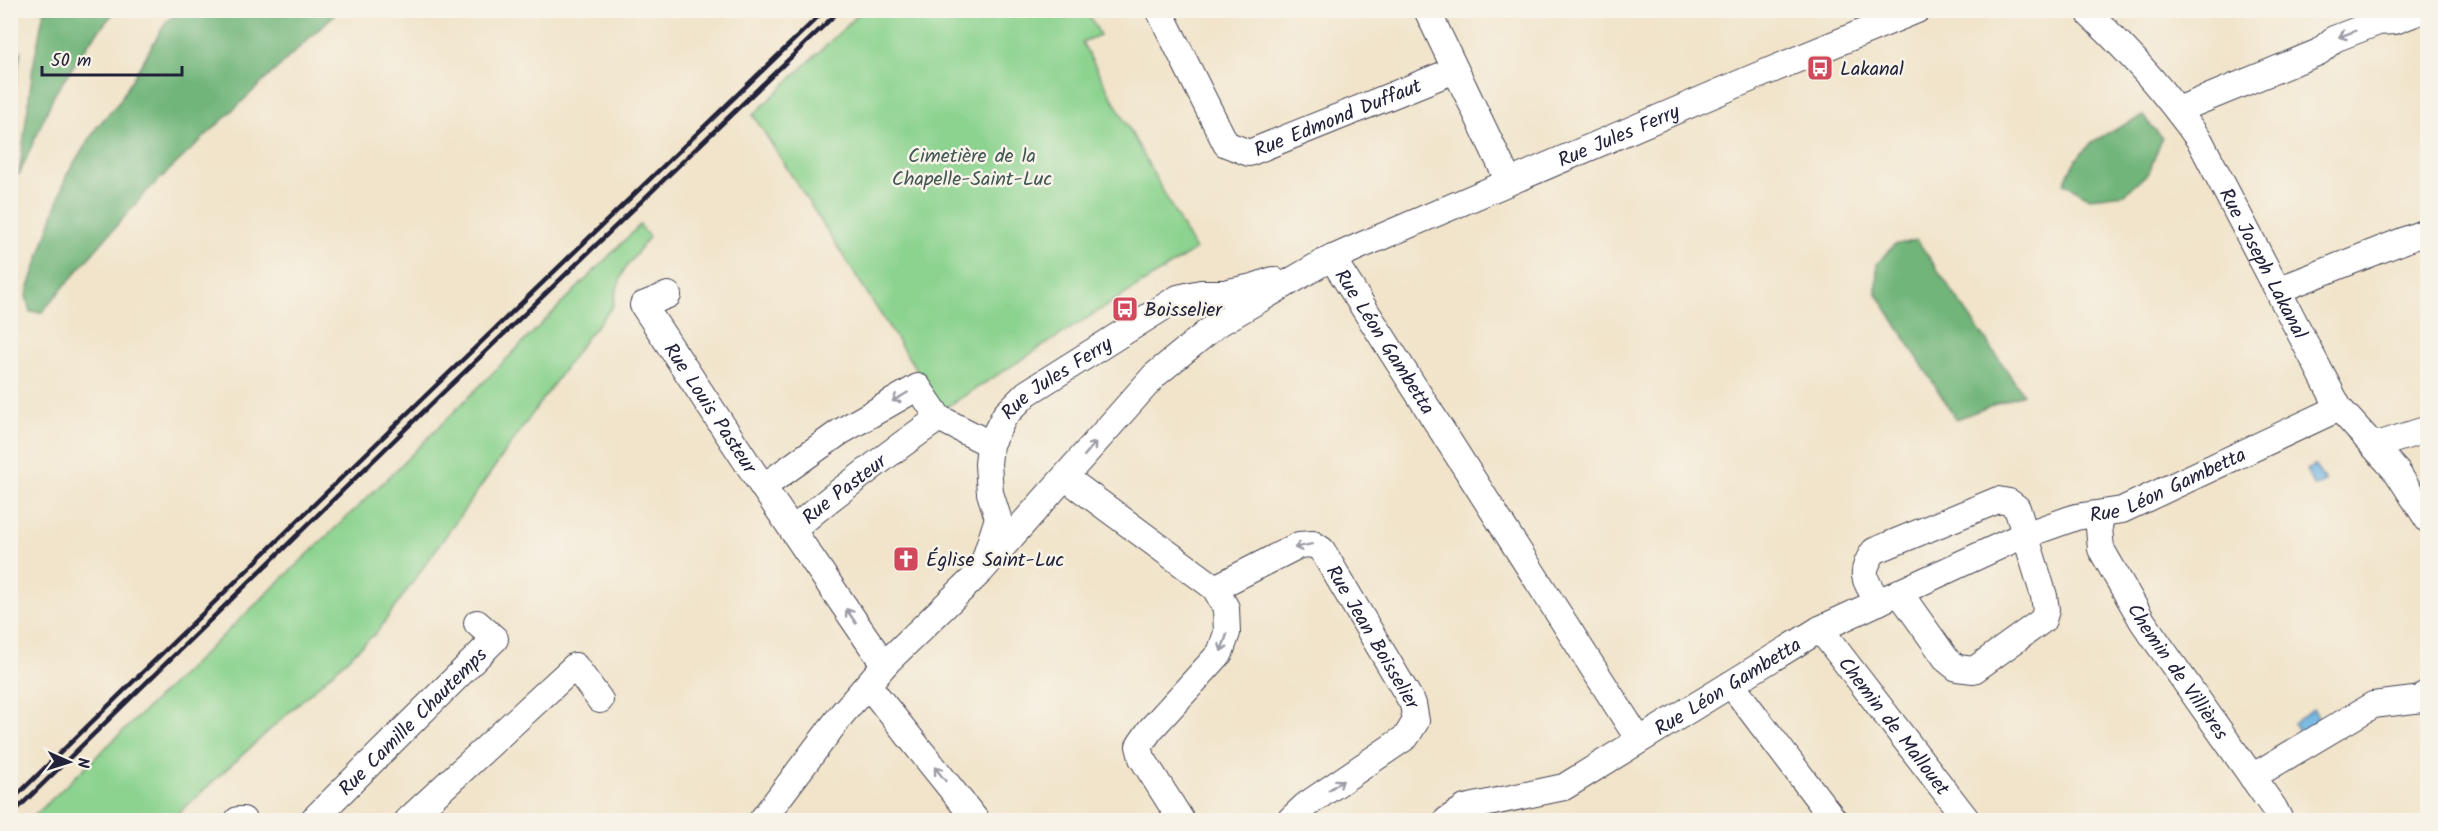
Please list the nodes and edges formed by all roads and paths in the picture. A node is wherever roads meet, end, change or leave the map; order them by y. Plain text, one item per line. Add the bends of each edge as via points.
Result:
1 (1159, 10) edge
2 (1427, 10) edge
3 (1917, 10) edge
4 (2422, 10) edge
5 (2088, 12) edge
6 (1455, 70) junction
7 (2178, 110) junction
8 (1509, 182) junction
9 (2427, 231) edge
10 (1327, 261) junction
11 (2278, 290) junction
12 (1201, 293) junction
13 (668, 295) dead end
14 (1216, 325) junction
15 (2339, 408) junction
16 (939, 418) junction
17 (2427, 429) edge
18 (990, 444) junction
19 (2374, 446) junction
20 (1066, 478) junction
21 (762, 487) junction
22 (2101, 514) junction
23 (998, 518) junction
24 (1029, 519) junction
25 (2427, 520) edge
26 (794, 531) junction
27 (2025, 535) junction
28 (981, 571) junction
29 (1215, 588) junction
30 (1889, 597) junction
31 (477, 623) dead end
32 (1820, 629) junction
33 (887, 662) junction
34 (1731, 684) junction
35 (868, 685) junction
36 (2425, 695) edge
37 (600, 700) dead end
38 (1639, 740) junction
39 (2252, 777) junction
40 (238, 820) edge
41 (243, 820) edge
42 (313, 820) edge
43 (408, 820) edge
44 (762, 820) edge
45 (976, 820) edge
46 (1181, 820) edge
47 (1290, 820) edge
48 (1447, 820) edge
49 (1834, 820) edge
50 (1967, 820) edge
51 (2280, 820) edge

1 - 6 street, Rue Edmond Duffaut via 1226,144 1249,153
2 - 6 street
3 - 8 street, Rue Jules Ferry
4 -> 7 street via 2334,39 2319,52
5 - 7 street, Rue Joseph Lakanal
6 - 8 street
7 - 11 street, Rue Joseph Lakanal via 2200,141
8 - 10 street, Rue Jules Ferry
9 - 11 street
10 - 12 street, Rue Jules Ferry via 1253,287
10 - 14 street, Rue Jules Ferry
10 - 38 street, Rue Léon Gambetta
11 - 15 street, Rue Joseph Lakanal
12 - 14 street via 1220,305
12 - 18 street, Rue Jules Ferry via 1178,298 1027,393 1005,415
13 - 21 street, Rue Louis Pasteur via 644,305
20 -> 14 street, Rue Jules Ferry via 1155,375
15 - 19 street, Rue Joseph Lakanal
15 - 22 street, Rue Léon Gambetta via 2122,510
16 - 18 street
16 -> 21 street via 918,387 840,432
16 - 26 street, Rue Pasteur via 812,512
17 - 19 street
18 - 23 street, Rue Jules Ferry via 990,493
19 - 25 street, Rue Joseph Lakanal via 2397,472
20 - 24 street, Rue Jules Ferry
20 - 29 street
21 - 26 street, Rue Louis Pasteur
22 - 27 street, Rue Léon Gambetta via 2076,517
22 - 39 street, Chemin de Villières via 2101,549 2144,622
23 - 24 street
23 - 28 street, Rue Jules Ferry
24 - 28 street, Rue Jules Ferry
33 -> 26 street, Rue Pasteur via 877,654
27 - 30 street, Rue Léon Gambetta
27 - 30 street via 2017,508 1998,500 1874,552 1865,564 1865,581
27 - 30 street via 2044,596 2043,620 1974,670 1957,669
28 - 33 street, Rue Jules Ferry
29 -> 46 street via 1226,608 1227,633 1220,653 1139,746 1142,758
47 -> 29 street, Rue Jean Boisselier via 1406,737 1416,721 1413,704 1322,550 1313,544 1299,545
30 - 32 street, Rue Léon Gambetta
31 - 42 street, Rue Camille Chautemps via 495,639
32 - 34 street, Rue Léon Gambetta
32 - 50 street, Chemin de Mallouet
33 - 35 street, Rue Jules Ferry
34 - 38 street, Rue Léon Gambetta
34 - 49 street
35 - 44 street, Rue Jules Ferry
45 -> 35 street
36 - 39 street via 2373,705
37 - 43 street via 575,666
38 - 48 street via 1564,787 1465,808
39 - 51 street, Chemin de Villières
40 - 41 street

